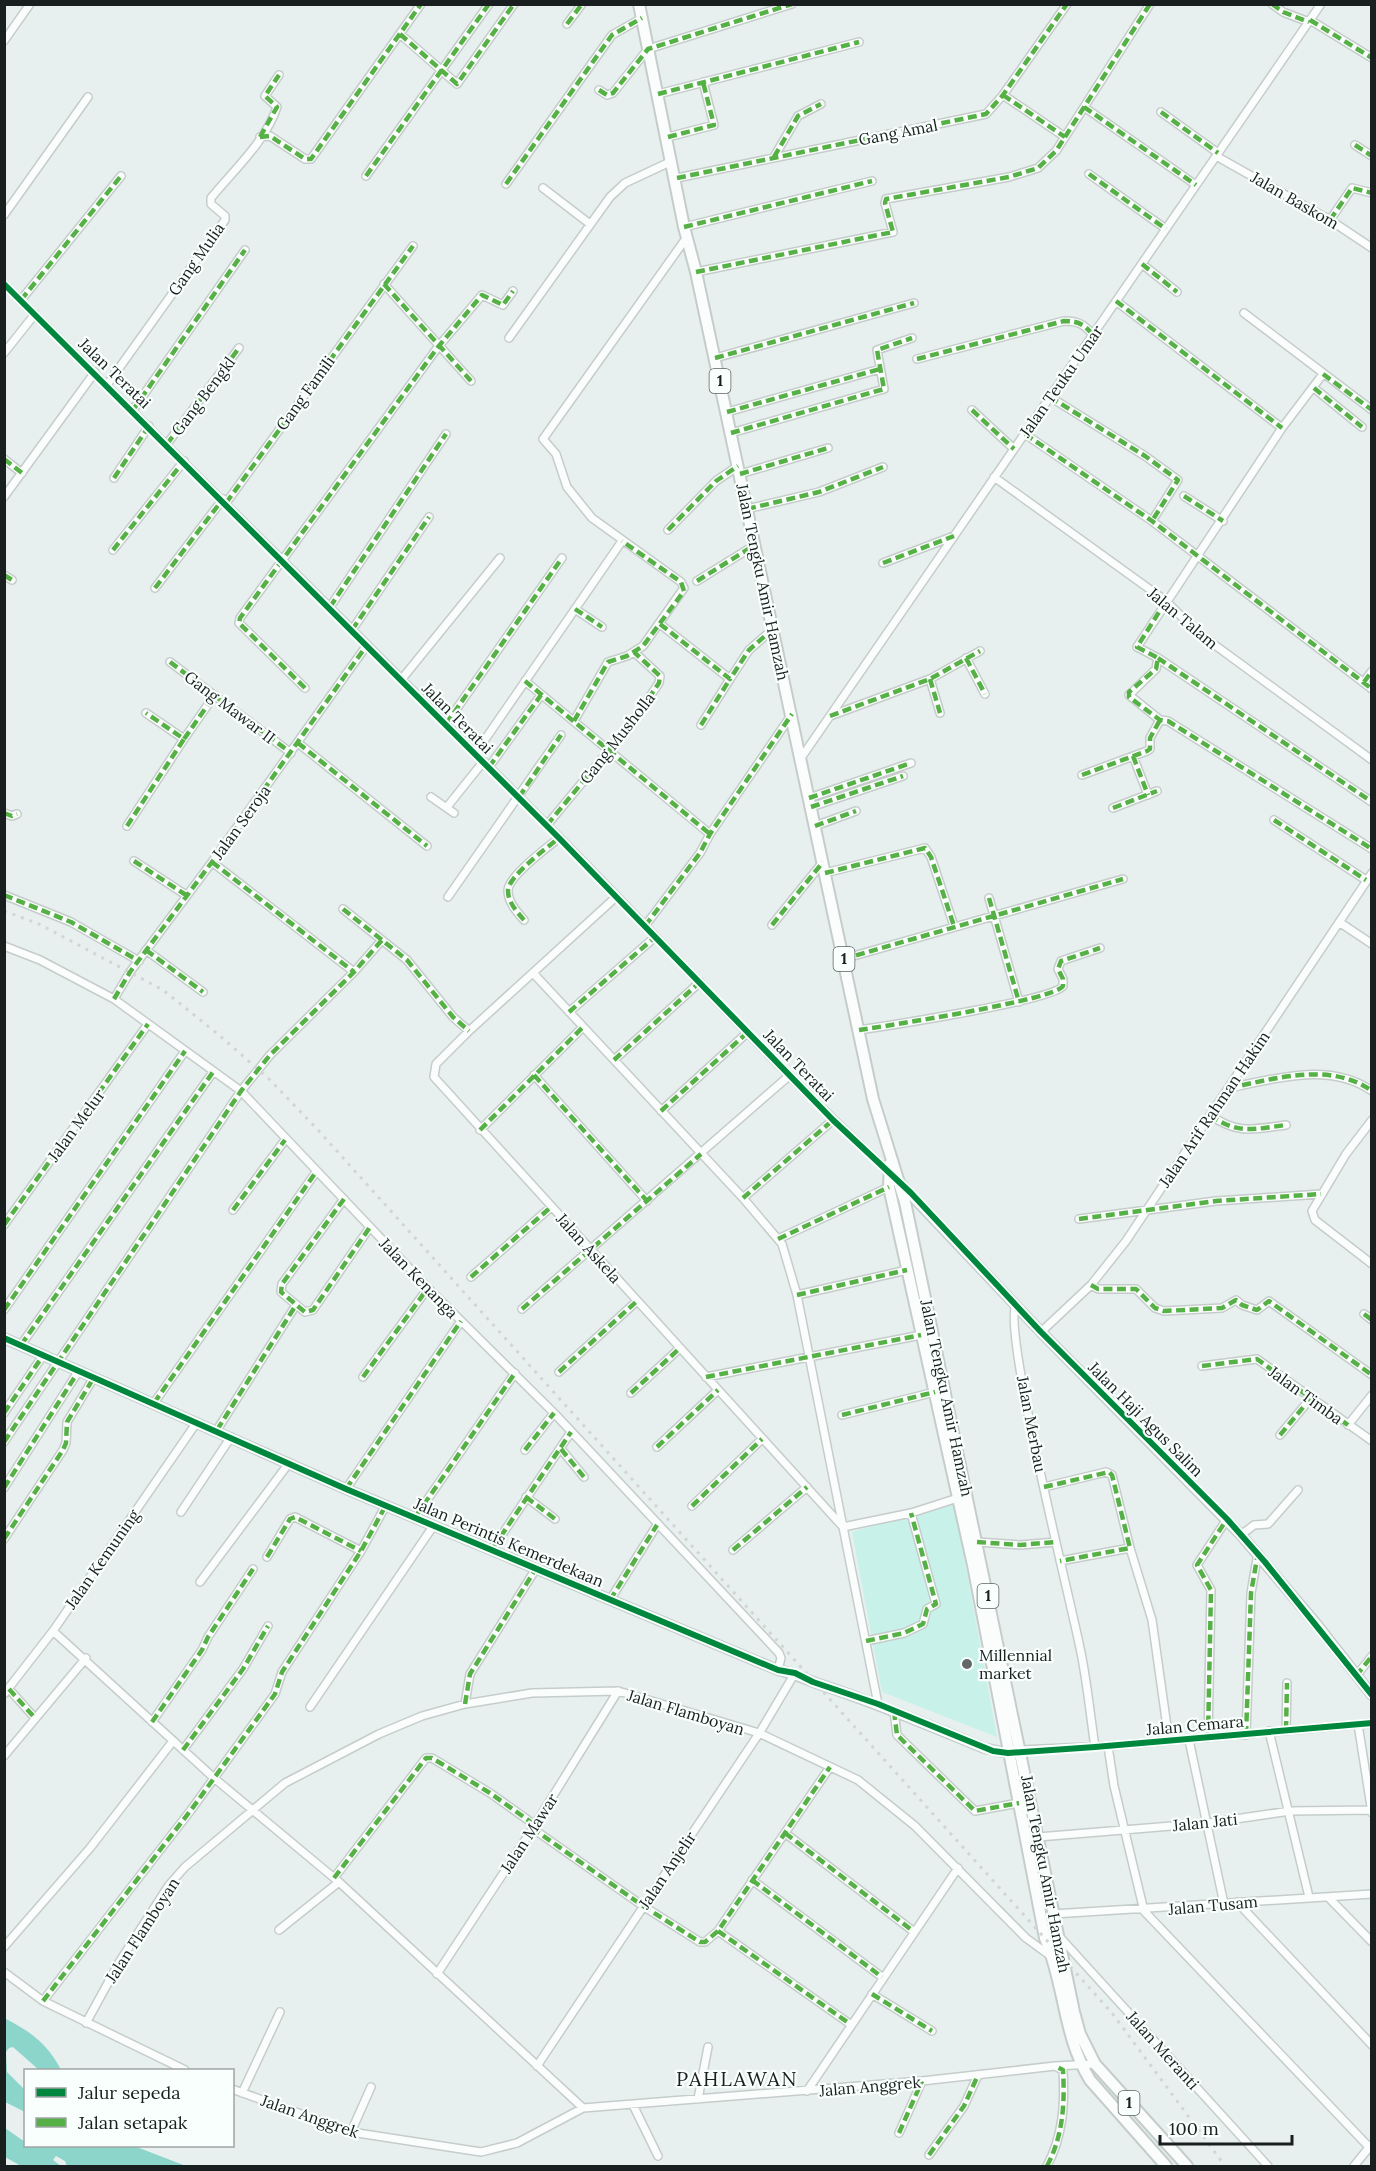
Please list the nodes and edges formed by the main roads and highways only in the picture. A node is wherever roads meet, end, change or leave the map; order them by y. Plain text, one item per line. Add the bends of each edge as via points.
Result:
1 (639, 4) edge
2 (891, 1159) junction
3 (894, 1184) junction
4 (963, 1497) junction
5 (1166, 2166) edge
6 (1187, 2166) edge

1 - 2 main road, Jalan Tengku Amir Hamzah / 1 via 873,1099
2 - 3 main road, Jalan Tengku Amir Hamzah / 1
2 - 3 main road, Jalan Tengku Amir Hamzah / 1
3 - 4 main road, Jalan Tengku Amir Hamzah / 1
3 - 4 main road, Jalan Tengku Amir Hamzah / 1 via 921,1335
4 - 5 main road, Jalan Tengku Amir Hamzah / 1 via 1008,1753 1045,1938 1054,1959 1070,2035 1081,2064 1110,2106
4 - 6 main road, Jalan Tengku Amir Hamzah / 1 via 977,1542 1080,2034 1095,2064

